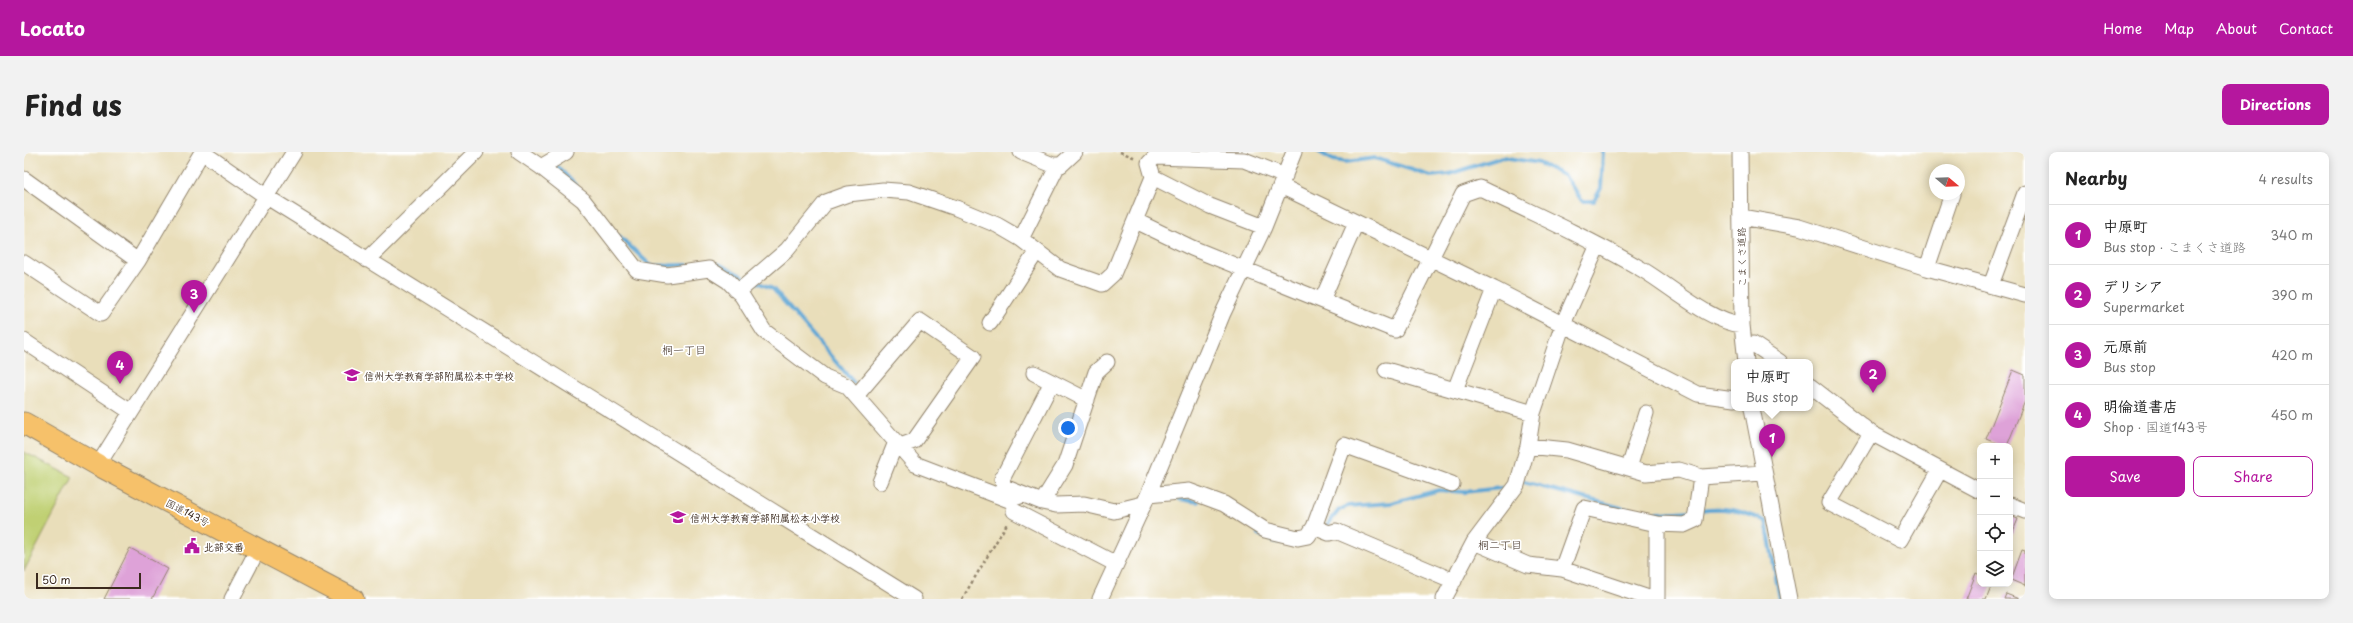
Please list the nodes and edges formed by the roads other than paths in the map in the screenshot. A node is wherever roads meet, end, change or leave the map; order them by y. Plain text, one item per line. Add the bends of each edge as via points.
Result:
1 (202, 152) edge
2 (294, 152) edge
3 (476, 152) edge
4 (518, 152) edge
5 (566, 152) edge
6 (1021, 152) edge
7 (1075, 152) edge
8 (1294, 152) edge
9 (1740, 152) edge
10 (1058, 165) junction
11 (541, 167) junction
12 (1153, 177) junction
13 (24, 179) edge
14 (1283, 181) junction
15 (2025, 193) edge
16 (267, 197) junction
17 (1950, 200) edge
18 (1741, 217) junction
19 (1136, 221) junction
20 (1356, 223) junction
21 (1264, 227) junction
22 (1021, 239) junction
23 (1598, 245) junction
24 (1037, 251) junction
25 (1430, 258) junction
26 (367, 260) junction
27 (138, 261) junction
28 (24, 263) edge
29 (1927, 268) junction
30 (1245, 269) junction
31 (1991, 285) junction
32 (1494, 290) junction
33 (738, 292) junction
34 (2025, 295) edge
35 (1322, 300) junction
36 (990, 323) dead end
37 (1563, 324) junction
38 (1742, 325) junction
39 (24, 341) edge
40 (1752, 344) dead end
41 (1746, 359) edge
42 (1775, 359) edge
43 (1107, 362) dead end
44 (1386, 370) dead end
45 (1034, 373) dead end
46 (1052, 382) junction
47 (1813, 388) edge
48 (1455, 390) junction
49 (856, 396) junction
50 (1731, 399) edge
51 (1086, 400) junction
52 (1753, 411) edge
53 (130, 412) junction
54 (1533, 413) junction
55 (1646, 414) dead end
56 (24, 423) edge
57 (1871, 433) junction
58 (898, 444) junction
59 (1528, 446) junction
60 (98, 465) junction
61 (1629, 468) junction
62 (1940, 470) junction
63 (1763, 472) junction
64 (1701, 478) junction
65 (880, 482) dead end
66 (1452, 484) dead end
67 (1977, 489) edge
68 (1023, 495) junction
69 (1145, 499) junction
70 (1042, 502) junction
71 (2013, 506) edge
72 (1014, 511) road end
73 (2025, 511) edge
74 (1657, 524) junction
75 (1320, 530) junction
76 (1474, 542) junction
77 (258, 549) junction
78 (1116, 564) junction
79 (1562, 568) junction
80 (1454, 581) junction
81 (232, 599) edge
82 (353, 599) edge
83 (914, 599) edge
84 (1100, 599) edge
85 (1444, 599) edge
86 (1652, 599) edge
87 (1657, 599) edge
88 (1789, 599) edge

1 - 16 street
1 - 27 street
2 - 16 street
3 - 26 street
4 - 11 street
5 - 11 street
6 - 10 street
7 - 10 street
8 - 14 street
9 - 18 street, こまくさ道路
10 - 22 street
11 - 33 street via 583,200 637,270 667,275 709,269 728,281
12 - 14 street via 1149,163 1155,157 1244,160
12 - 19 street
12 - 21 street via 1210,206
13 - 27 street
14 - 20 street
14 - 21 street
15 - 31 street
16 - 26 street
16 - 53 street
17 - 29 street
18 - 29 street via 1799,227
18 - 38 street, こまくさ道路
19 - 24 street via 1113,274 1102,284 1060,269
19 - 30 street via 1192,248
20 - 25 street
20 - 35 street
21 - 30 street
22 - 24 street
22 - 33 street via 997,225 909,192 883,190 848,194 826,202 787,250
23 - 25 street via 1480,188 1463,194
23 - 37 street
23 - 38 street via 1643,270 1722,321
24 - 36 street
25 - 32 street
25 - 35 street via 1395,330
26 - 83 street
27 - 28 street via 101,314
29 - 31 street
30 - 35 street
30 - 69 street via 1223,313
31 - 34 street
32 - 37 street
32 - 48 street
33 - 49 street via 764,331 826,377 847,386
37 - 50 street via 1698,394
37 - 54 street
38 - 41 street, こまくさ道路
39 - 53 street
40 - 42 street
43 - 51 street via 1096,372
44 - 48 street
45 - 46 street
46 - 51 street
46 - 68 street via 1002,479 1004,487
47 - 57 street
48 - 54 street
49 - 58 street
49 - 58 street via 920,321 973,357 914,441
51 - 70 street via 1065,465
52 - 63 street
53 - 60 street
54 - 59 street
55 - 61 street
56 - 60 highway, 国道143号
57 - 62 street
57 - 62 street via 1830,503 1900,540
58 - 65 street
58 - 68 street via 914,464 1009,500
59 - 61 street via 1568,450
59 - 76 street via 1517,485
60 - 77 highway, 国道143号
61 - 64 street via 1646,473 1679,470
62 - 67 street
63 - 64 street via 1756,475
63 - 88 street
64 - 74 street via 1695,520 1684,525
66 - 75 street via 1344,445
68 - 70 street
69 - 70 street via 1114,511 1084,504 1056,505
69 - 75 street via 1189,491 1224,504 1266,530 1298,538
69 - 78 street
71 - 73 street
72 - 78 street
74 - 79 street via 1584,508
74 - 87 street
75 - 80 street via 1336,531
76 - 79 street via 1528,565
76 - 80 street
77 - 81 street
77 - 82 highway, 国道143号
78 - 84 street
79 - 86 street
80 - 85 street

